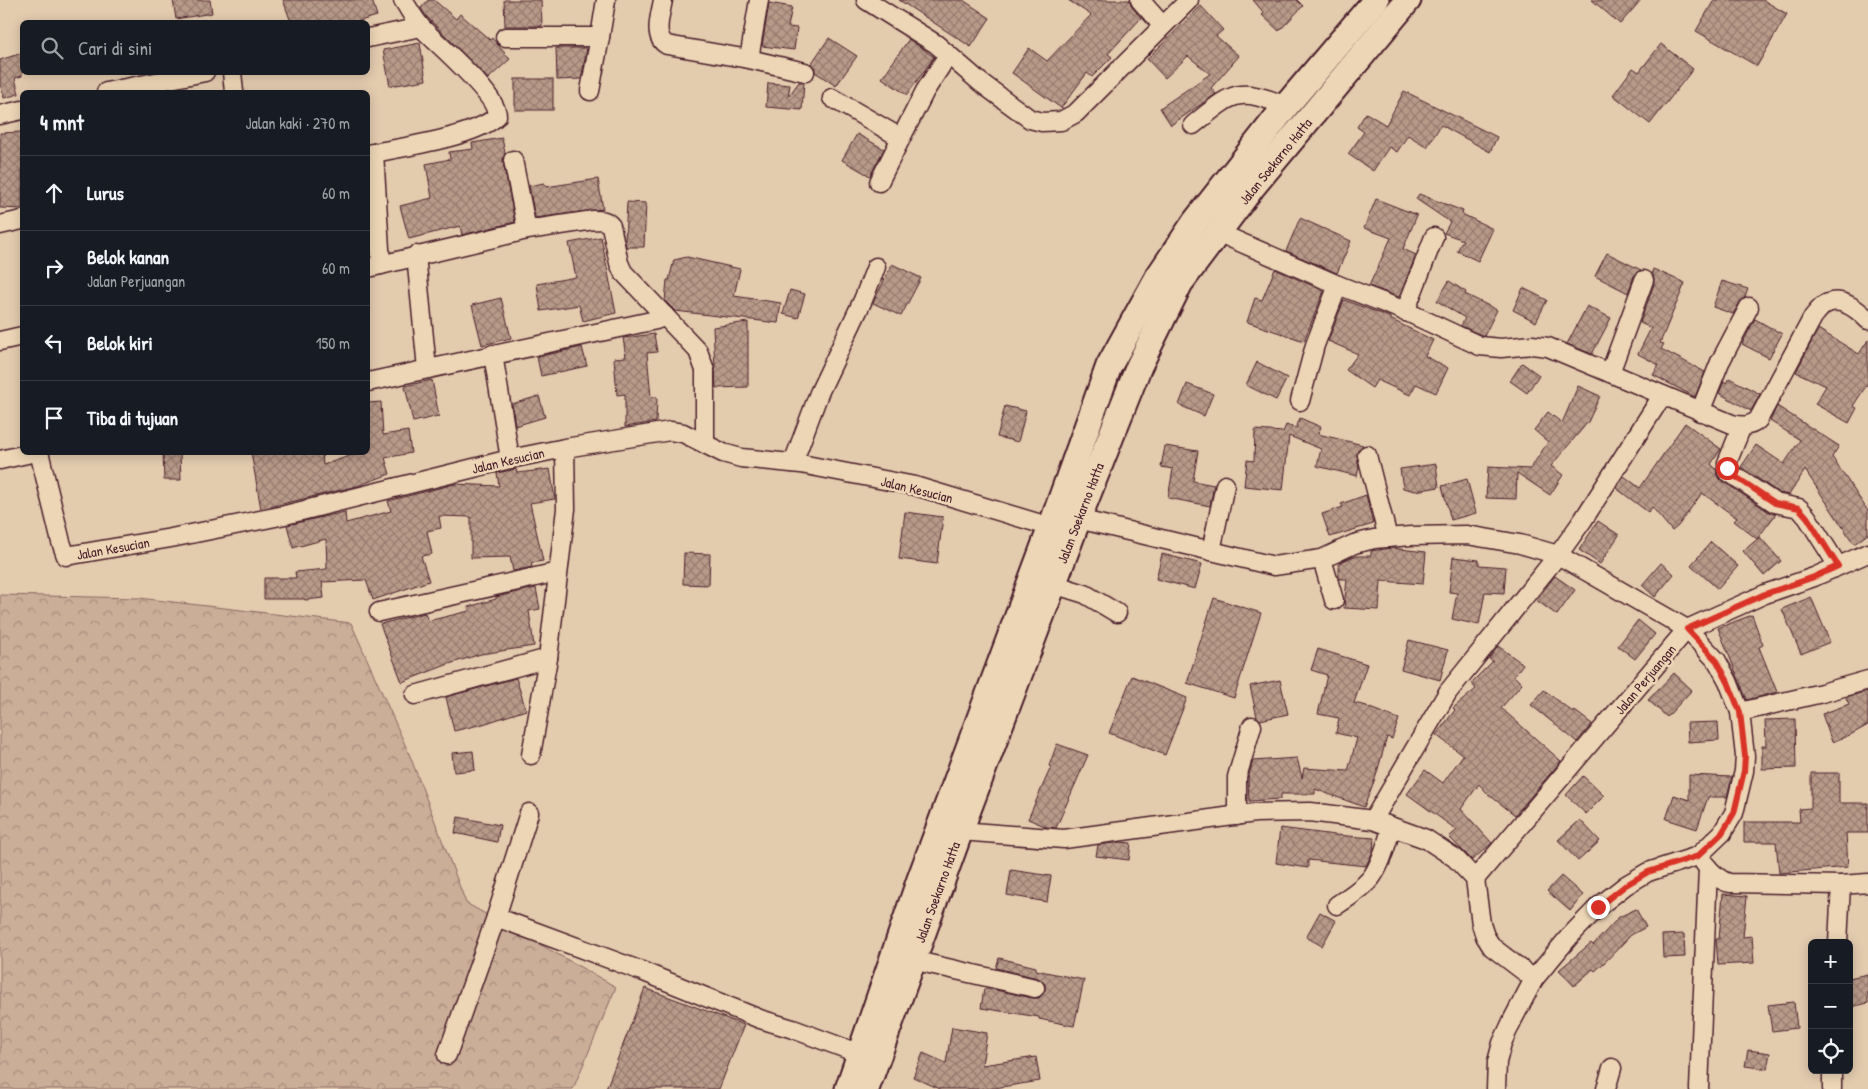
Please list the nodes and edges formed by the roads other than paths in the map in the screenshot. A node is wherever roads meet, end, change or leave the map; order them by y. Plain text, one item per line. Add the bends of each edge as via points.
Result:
1 (403, 0) edge
2 (606, 0) edge
3 (664, 0) edge
4 (759, 0) edge
5 (866, 0) edge
6 (1140, 0) edge
7 (1189, 0) edge
8 (1376, 0) edge
9 (1408, 0) edge
10 (1162, 25) junction
11 (421, 27) junction
12 (505, 37) dead end
13 (600, 37) junction
14 (370, 38) edge
15 (948, 55) junction
16 (749, 59) junction
17 (805, 72) dead end
18 (190, 75) edge
19 (232, 75) edge
20 (116, 90) edge
21 (234, 90) edge
22 (590, 91) dead end
23 (832, 98) dead end
24 (1286, 106) junction
25 (20, 110) edge
26 (0, 115) edge
27 (1193, 124) dead end
28 (901, 138) junction
29 (371, 154) edge
30 (513, 160) dead end
31 (879, 182) dead end
32 (20, 220) edge
33 (0, 225) edge
34 (527, 230) junction
35 (1219, 233) junction
36 (1434, 237) dead end
37 (416, 255) junction
38 (374, 267) edge
39 (876, 267) dead end
40 (1644, 280) dead end
41 (1338, 285) junction
42 (1749, 307) dead end
43 (1405, 312) junction
44 (665, 316) junction
45 (1868, 320) edge
46 (20, 337) edge
47 (0, 342) edge
48 (494, 354) junction
49 (427, 369) junction
50 (1610, 372) junction
51 (370, 382) edge
52 (1662, 396) junction
53 (1300, 401) dead end
54 (1700, 412) junction
55 (1742, 426) junction
56 (705, 444) junction
57 (565, 448) junction
58 (24, 455) edge
59 (39, 455) edge
60 (1368, 455) dead end
61 (510, 459) junction
62 (0, 460) edge
63 (794, 463) junction
64 (1225, 484) dead end
65 (1078, 518) junction
66 (1051, 527) junction
67 (1388, 538) junction
68 (1211, 551) junction
69 (1868, 553) edge
70 (1558, 555) junction
71 (1322, 559) junction
72 (1838, 566) junction
73 (558, 572) junction
74 (1053, 584) junction
75 (1334, 600) dead end
76 (379, 612) dead end
77 (1117, 613) dead end
78 (1687, 629) junction
79 (548, 658) junction
80 (1868, 680) edge
81 (415, 695) dead end
82 (1740, 712) junction
83 (1252, 726) dead end
84 (531, 755) dead end
85 (529, 813) dead end
86 (1238, 816) junction
87 (1373, 820) junction
88 (1392, 827) junction
89 (960, 830) junction
90 (1703, 862) junction
91 (1475, 879) junction
92 (1868, 883) edge
93 (1841, 885) junction
94 (1338, 905) dead end
95 (496, 917) junction
96 (1838, 939) edge
97 (912, 960) junction
98 (1534, 979) junction
99 (1035, 988) dead end
100 (860, 1054) junction
101 (447, 1055) dead end
102 (1612, 1068) dead end
103 (1832, 1074) edge
104 (848, 1089) edge
105 (866, 1089) edge
106 (1496, 1089) edge
107 (1606, 1089) edge
108 (1699, 1089) edge
109 (1832, 1089) edge

1 - 11 street
2 - 13 street
3 - 16 street via 659,25 662,42
4 - 16 street
5 - 15 street
6 - 10 street
7 - 10 street
8 - 24 highway, Jalan Soekarno Hatta
9 - 35 highway, Jalan Soekarno Hatta via 1253,186
10 - 15 street via 1076,113 1061,121 1030,119
11 - 14 street
11 - 29 street via 469,72 496,107 497,116 488,124 444,138
12 - 13 street
13 - 22 street
15 - 28 street
16 - 17 street
18 - 20 street
19 - 21 street
23 - 28 street
24 - 27 street via 1252,94 1238,95 1228,97
24 - 66 highway, Jalan Soekarno Hatta via 1195,222 1158,277 1109,366
25 - 26 street
28 - 31 street
29 - 38 street
30 - 34 street
32 - 33 street
34 - 37 street
34 - 44 street via 594,220 609,223 623,272
35 - 41 street
35 - 65 highway, Jalan Soekarno Hatta via 1180,283 1139,366
36 - 43 street
37 - 38 street
37 - 49 street
39 - 63 street via 819,393
40 - 50 street
41 - 43 street
41 - 53 street via 1315,345
42 - 54 street via 1720,362
43 - 50 street via 1480,346 1540,345
44 - 48 street
44 - 56 street via 698,351 705,370
45 - 55 street via 1858,310 1841,303 1829,302 1823,306 1813,317 1758,420
46 - 47 street
48 - 49 street
48 - 61 street
49 - 51 street
50 - 52 street
52 - 54 street
52 - 70 street
54 - 55 street
55 - 72 street via 1727,463 1727,471 1775,503 1799,508
56 - 57 street, Jalan Kesucian via 683,433 670,431
56 - 63 street, Jalan Kesucian via 741,458
57 - 61 street, Jalan Kesucian
57 - 73 street via 566,509
58 - 62 street
59 - 61 street, Jalan Kesucian via 66,556 284,515
60 - 67 street
63 - 66 street, Jalan Kesucian via 915,486
64 - 68 street
65 - 68 street
65 - 74 highway, Jalan Soekarno Hatta
66 - 100 highway, Jalan Soekarno Hatta via 920,879
67 - 70 street via 1468,535
67 - 71 street via 1365,540
68 - 71 street via 1274,566
69 - 72 street, Jalan Perjuangan
70 - 78 street
70 - 87 street via 1448,692
71 - 75 street
72 - 78 street, Jalan Perjuangan
73 - 76 street
73 - 79 street
74 - 77 street via 1085,594
74 - 89 highway, Jalan Soekarno Hatta
78 - 82 street via 1717,661
78 - 91 street, Jalan Perjuangan
79 - 81 street
79 - 84 street
80 - 82 street
82 - 90 street via 1745,756 1740,792 1734,813
83 - 86 street via 1237,777
85 - 95 street
86 - 87 street via 1310,812
86 - 89 street via 1064,839
87 - 88 street
88 - 91 street via 1442,848
88 - 94 street via 1372,877
89 - 97 highway, Jalan Soekarno Hatta
90 - 93 street via 1720,879 1730,883
90 - 98 street via 1648,872 1626,885 1598,907
90 - 108 street
91 - 98 street via 1481,924 1492,947
92 - 93 street
93 - 96 street
95 - 100 street via 639,970 760,1020
95 - 101 street
97 - 99 street
97 - 105 highway, Jalan Soekarno Hatta
98 - 106 street via 1502,1043 1497,1062
100 - 104 highway, Jalan Soekarno Hatta
102 - 107 street
103 - 109 street

